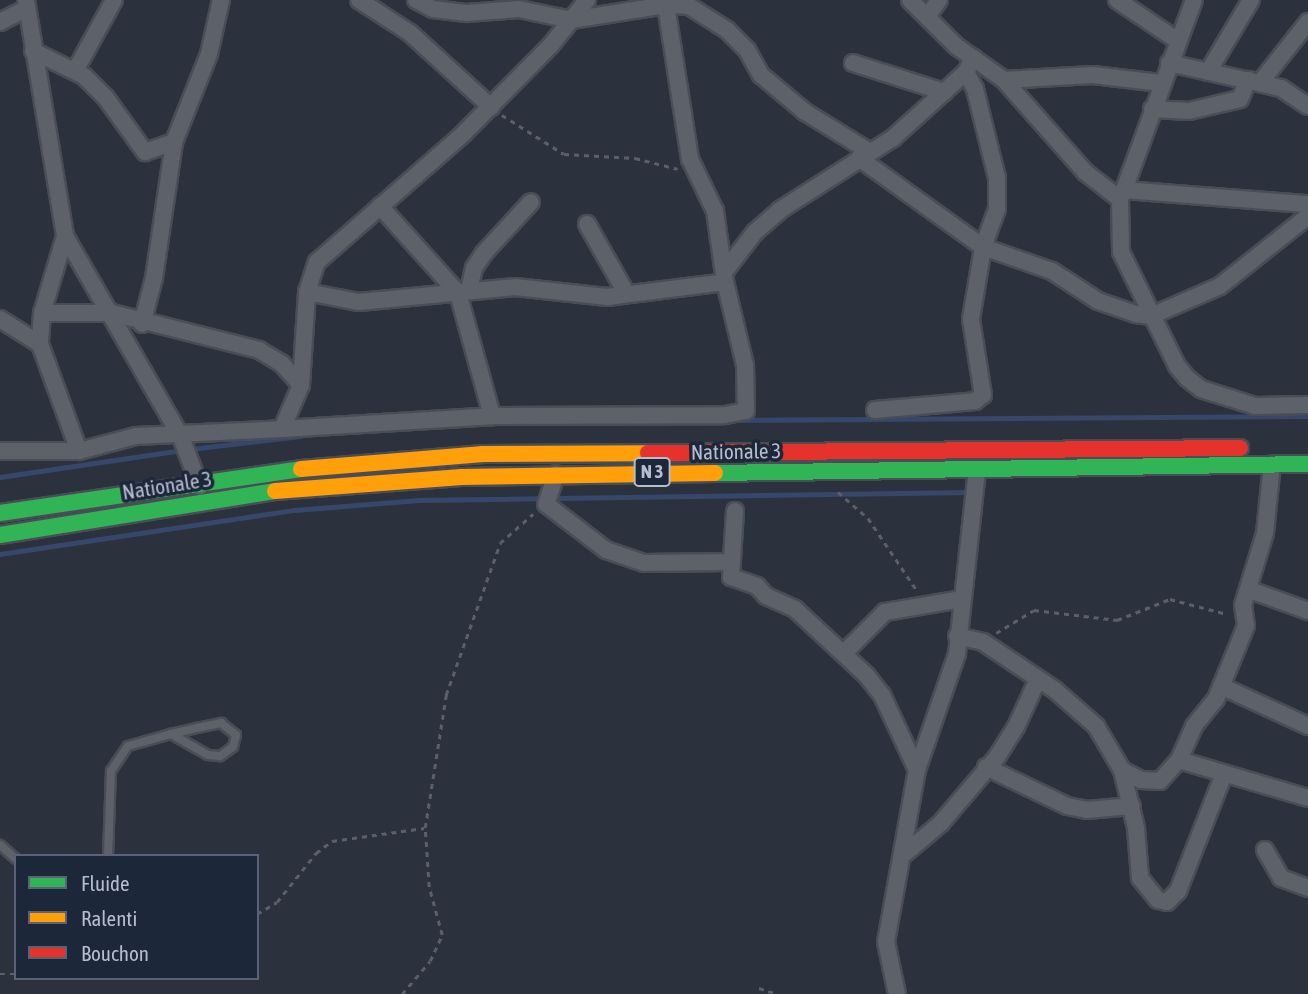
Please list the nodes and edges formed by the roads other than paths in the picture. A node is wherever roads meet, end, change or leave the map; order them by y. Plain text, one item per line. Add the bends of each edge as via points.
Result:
1 (114, 0) edge
2 (221, 0) edge
3 (359, 0) edge
4 (416, 0) edge
5 (587, 0) edge
6 (910, 0) edge
7 (939, 0) edge
8 (1117, 0) edge
9 (1194, 0) edge
10 (1251, 0) edge
11 (665, 2) edge
12 (693, 3) edge
13 (25, 5) edge
14 (926, 18) junction
15 (1, 20) edge
16 (571, 20) junction
17 (1308, 22) edge
18 (1178, 41) junction
19 (33, 51) junction
20 (853, 63) dead end
21 (1169, 63) junction
22 (970, 65) junction
23 (75, 71) junction
24 (1208, 72) junction
25 (1004, 80) junction
26 (1254, 82) junction
27 (1161, 83) junction
28 (944, 92) junction
29 (1308, 106) edge
30 (491, 107) junction
31 (1152, 109) junction
32 (174, 142) junction
33 (864, 155) junction
34 (1122, 194) junction
35 (531, 202) dead end
36 (1308, 204) edge
37 (380, 206) junction
38 (1308, 216) edge
39 (587, 224) dead end
40 (65, 236) junction
41 (983, 247) junction
42 (725, 276) junction
43 (307, 292) junction
44 (463, 292) junction
45 (626, 293) junction
46 (42, 313) junction
47 (112, 313) junction
48 (1151, 316) junction
49 (0, 320) edge
50 (142, 324) junction
51 (40, 344) junction
52 (300, 385) junction
53 (1308, 405) edge
54 (875, 410) dead end
55 (492, 416) junction
56 (282, 429) junction
57 (181, 437) junction
58 (1308, 448) edge
59 (0, 451) edge
60 (79, 451) junction
61 (1272, 464) junction
62 (1308, 464) edge
63 (977, 469) junction
64 (556, 474) junction
65 (197, 481) junction
66 (209, 499) junction
67 (735, 511) dead end
68 (0, 513) edge
69 (0, 535) edge
70 (730, 562) junction
71 (1250, 590) junction
72 (962, 599) junction
73 (1308, 611) edge
74 (957, 636) junction
75 (844, 653) junction
76 (1038, 679) junction
77 (1221, 686) junction
78 (1308, 726) edge
79 (171, 734) junction
80 (1179, 760) junction
81 (986, 768) junction
82 (916, 770) junction
83 (1122, 770) junction
84 (1223, 776) junction
85 (1308, 799) edge
86 (1132, 806) junction
87 (0, 845) edge
88 (1265, 850) dead end
89 (108, 854) edge
90 (902, 856) junction
91 (14, 857) edge
92 (1308, 888) edge
93 (897, 994) edge

1 - 23 street
2 - 32 street via 209,54
3 - 30 street via 410,33
4 - 16 street via 433,9 537,11
5 - 16 street
6 - 14 street
7 - 14 street
8 - 18 street
9 - 18 street
10 - 24 street
11 - 12 street
11 - 16 street
11 - 42 street via 695,171 716,211
12 - 33 street via 747,50 761,75
13 - 15 street
13 - 19 street
14 - 22 street
16 - 30 street
17 - 26 street
18 - 21 street
19 - 23 street
19 - 40 street
20 - 28 street
21 - 24 street
21 - 27 street
22 - 25 street
22 - 28 street
22 - 41 street via 997,178 997,209
23 - 32 street via 106,97 145,152
24 - 26 street
25 - 27 street via 1093,75
25 - 34 street via 1085,172
26 - 29 street via 1292,92
26 - 31 street via 1240,99 1189,111
27 - 31 street
28 - 33 street via 908,126
30 - 37 street
31 - 34 street
32 - 50 street via 155,278
33 - 41 street
33 - 42 street via 780,210 755,232
34 - 36 street
34 - 48 street via 1121,251
35 - 44 street via 484,253
37 - 43 street via 317,262
37 - 44 street
38 - 48 street via 1220,286
39 - 45 street
40 - 46 street
40 - 47 street
41 - 48 street via 1052,271 1124,312
41 - 54 street via 971,318 983,396 975,401
42 - 45 street
42 - 55 street via 745,365 746,411 725,415
43 - 44 street via 359,302
43 - 52 street
44 - 45 street via 515,287 597,297
44 - 55 street
46 - 47 street
46 - 51 street
47 - 50 street
47 - 57 street
48 - 53 street via 1177,366 1196,387 1255,406
49 - 51 street
50 - 52 street via 259,350 282,363
51 - 60 street
52 - 56 street
55 - 56 street
56 - 57 street
57 - 60 street via 136,436
57 - 65 street
58 - 65 main road, Nationale 3 / N 3 via 483,454
59 - 60 street
61 - 62 main road, Nationale 3 / N 3
61 - 63 main road, Nationale 3 / N 3
61 - 71 street via 1265,533
63 - 64 main road, Nationale 3 / N 3
63 - 72 street
64 - 66 main road, Nationale 3 / N 3 via 292,488
64 - 70 street via 546,504 595,543 644,563
65 - 66 street
65 - 68 main road, Nationale 3 / N 3
66 - 69 main road, Nationale 3 / N 3
67 - 70 street
70 - 75 street via 731,578 783,601
71 - 73 street
71 - 77 street via 1246,626
72 - 74 street
72 - 75 street via 899,607 875,617
74 - 76 street via 983,642
74 - 82 street via 953,672
75 - 82 street via 882,695
76 - 81 street via 1007,743
76 - 83 street via 1096,726
77 - 78 street
77 - 80 street via 1194,726
79 - 79 lane via 221,723 236,735 233,747 220,756 208,755
79 - 89 lane via 128,746 111,771
80 - 83 street via 1160,782
80 - 84 street
81 - 86 street via 1067,806 1087,810
81 - 90 street via 932,833
82 - 90 street
83 - 86 street
84 - 85 street
84 - 86 street via 1178,891 1167,902 1158,900 1140,878
87 - 91 lane
88 - 92 street via 1281,878
90 - 93 street via 886,942

